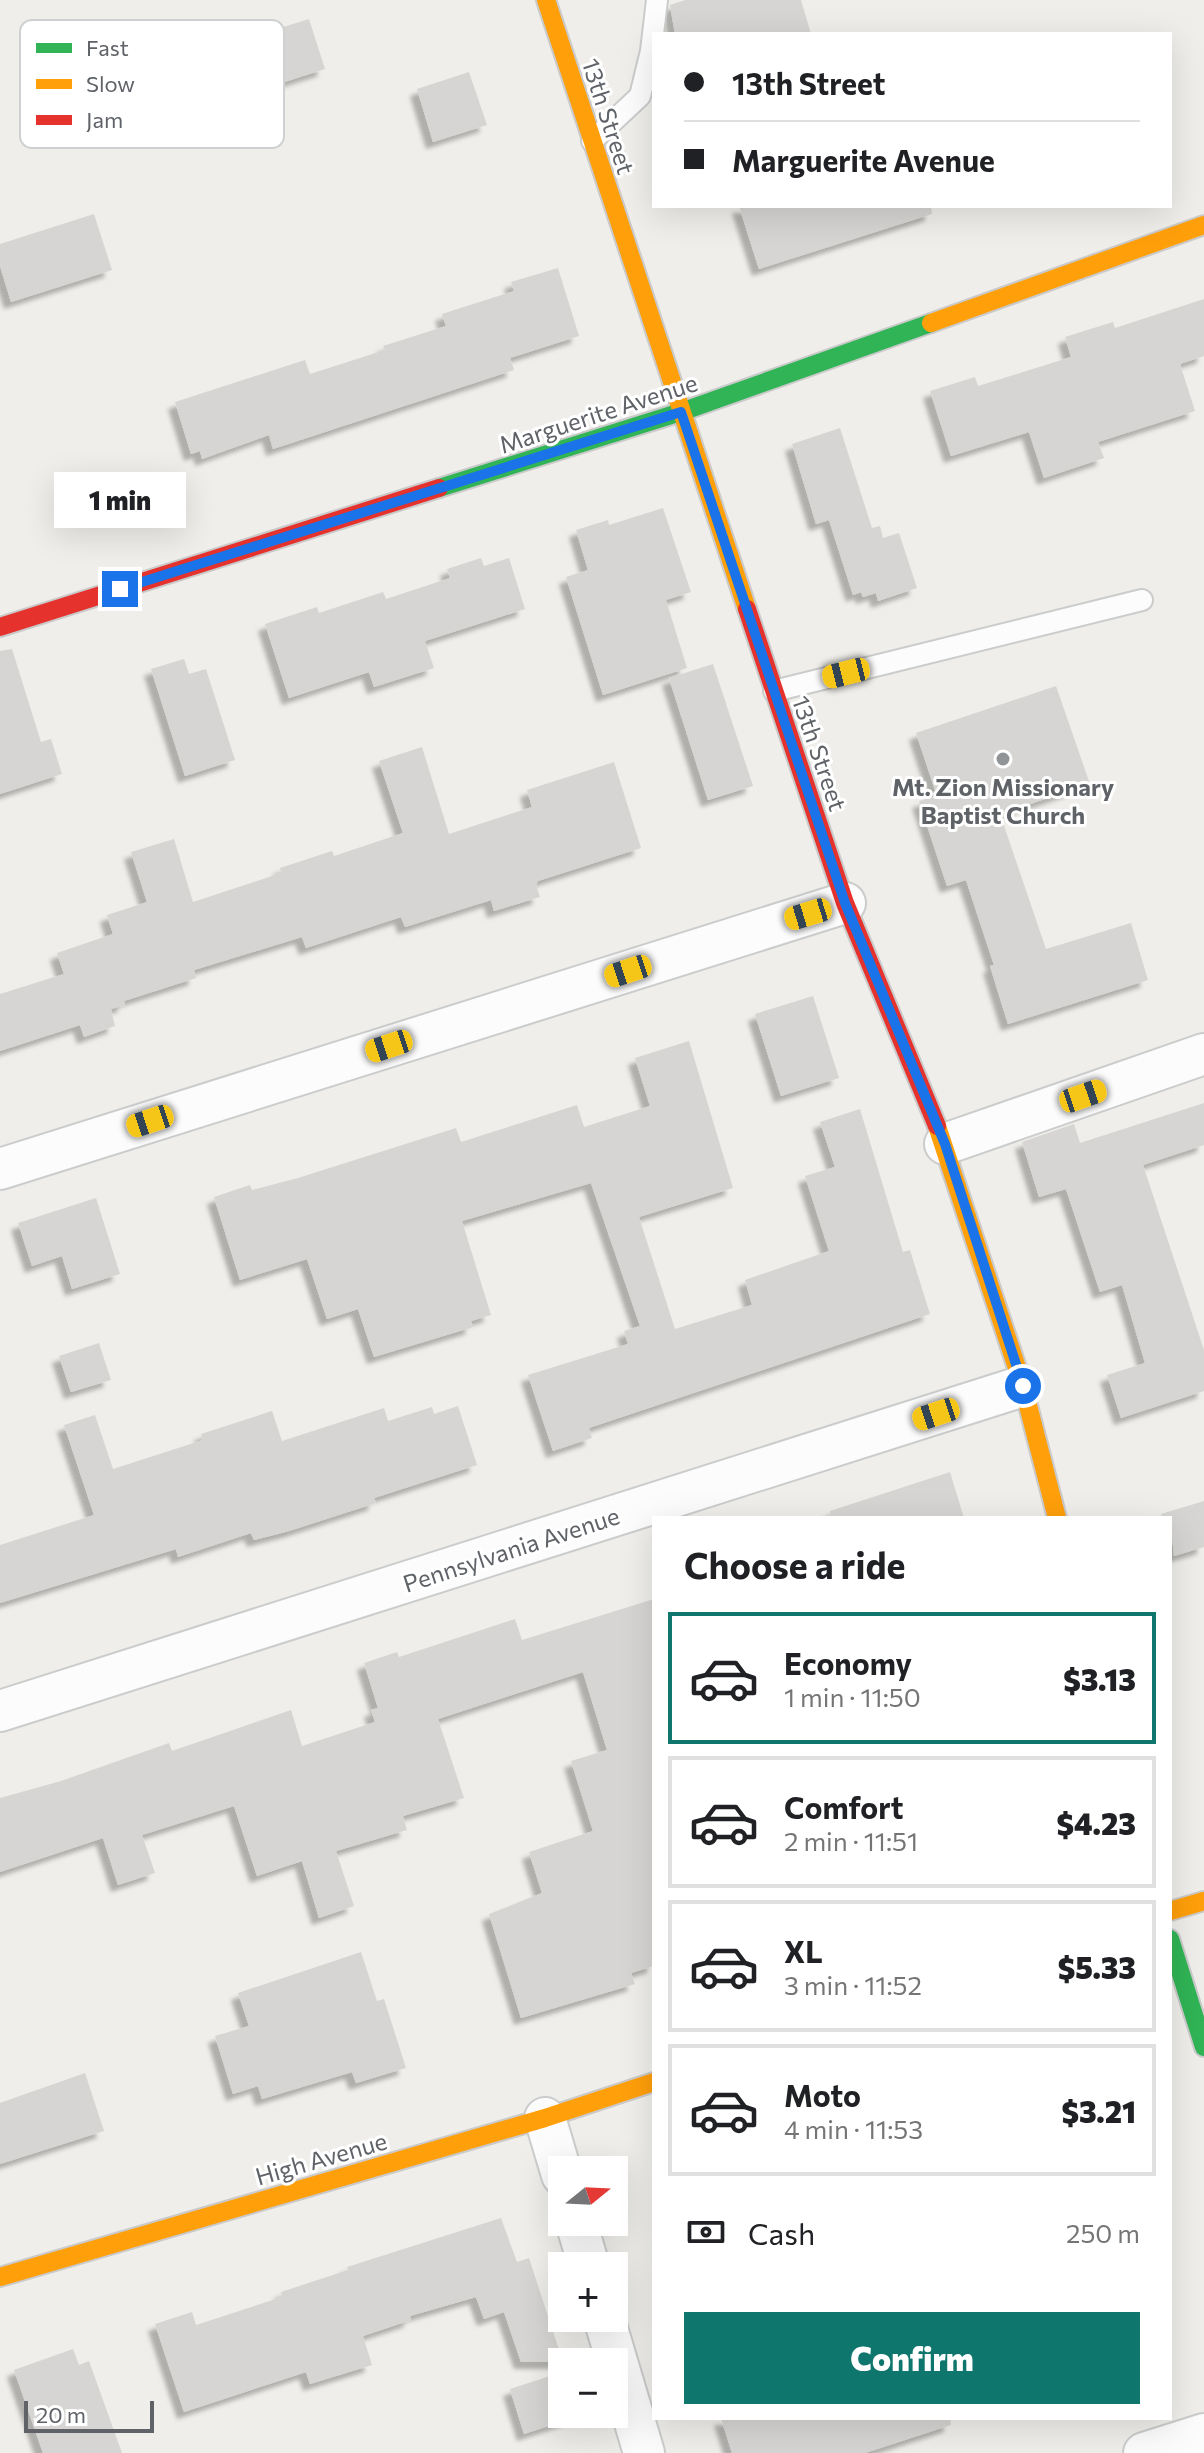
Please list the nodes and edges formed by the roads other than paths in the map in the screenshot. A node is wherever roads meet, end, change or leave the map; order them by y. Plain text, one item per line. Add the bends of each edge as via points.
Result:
1 (546, 0) edge
2 (657, 0) edge
3 (653, 32) edge
4 (652, 42) edge
5 (592, 141) junction
6 (1204, 225) edge
7 (681, 412) junction
8 (1142, 600) dead end
9 (0, 627) edge
10 (774, 691) junction
11 (845, 903) junction
12 (1204, 1054) edge
13 (945, 1144) junction
14 (0, 1169) edge
15 (1023, 1386) junction
16 (1056, 1516) edge
17 (0, 1711) edge
18 (1204, 1901) edge
19 (1172, 1910) edge
20 (1172, 1945) edge
21 (1204, 2047) edge
22 (649, 2083) edge
23 (545, 2118) junction
24 (556, 2156) edge
25 (0, 2277) edge
26 (608, 2332) edge
27 (1204, 2434) edge
28 (644, 2453) edge
29 (1144, 2453) edge

1 - 5 street, 13th Street
2 - 3 lane
4 - 5 lane via 640,96
5 - 7 street, 13th Street
6 - 7 street, Marguerite Avenue
7 - 9 street, Marguerite Avenue
7 - 10 street, 13th Street
8 - 10 lane
10 - 11 street, 13th Street
11 - 13 street, 13th Street
11 - 14 street
12 - 13 street
13 - 15 street, 13th Street
15 - 16 street, 13th Street
15 - 17 street, Pennsylvania Avenue
18 - 19 street
20 - 21 street
22 - 23 street, High Avenue
23 - 24 street
23 - 25 street, High Avenue
26 - 28 street
27 - 29 street

